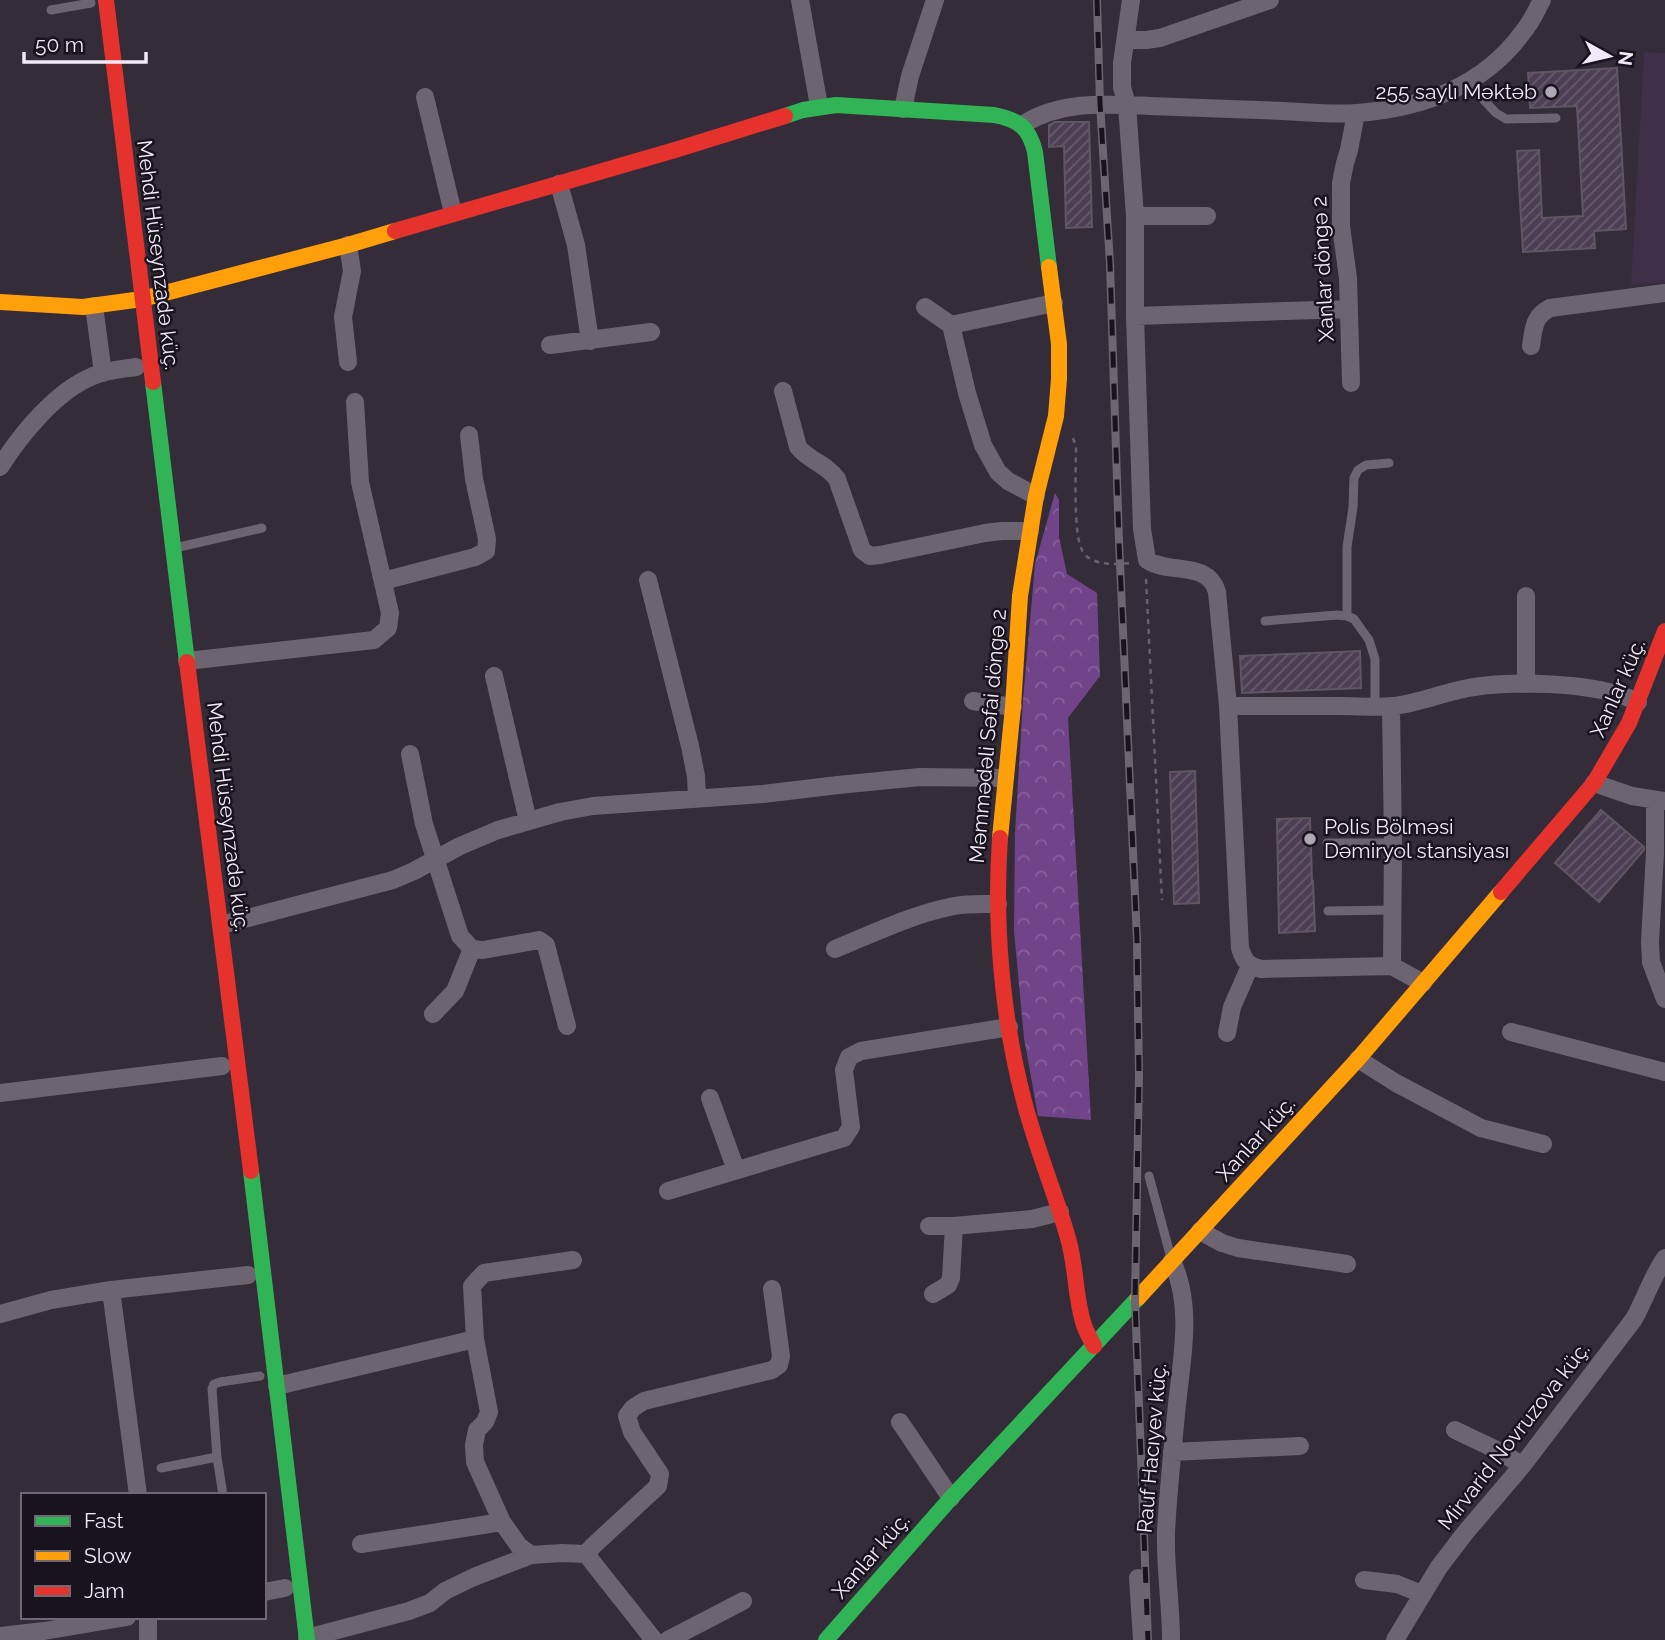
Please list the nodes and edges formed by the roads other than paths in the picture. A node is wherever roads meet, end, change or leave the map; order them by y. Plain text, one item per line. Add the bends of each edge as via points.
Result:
1 (800, 0) edge
2 (935, 0) edge
3 (1131, 0) edge
4 (1270, 0) edge
5 (1542, 0) edge
6 (95, 5) edge
7 (51, 10) dead end
8 (1126, 40) junction
9 (1468, 83) junction
10 (425, 97) dead end
11 (1127, 105) junction
12 (819, 107) junction
13 (903, 109) junction
14 (1356, 113) junction
15 (1556, 118) dead end
16 (1022, 125) junction
17 (559, 184) junction
18 (453, 213) junction
19 (1135, 216) junction
20 (1207, 216) dead end
21 (348, 245) junction
22 (1665, 293) edge
23 (132, 296) junction
24 (0, 302) edge
25 (1054, 303) junction
26 (94, 306) junction
27 (925, 307) dead end
28 (1349, 309) junction
29 (1135, 316) junction
30 (951, 325) junction
31 (651, 332) dead end
32 (590, 341) junction
33 (550, 345) dead end
34 (1531, 346) dead end
35 (348, 362) dead end
36 (136, 367) junction
37 (103, 373) junction
38 (1351, 383) dead end
39 (783, 391) dead end
40 (355, 402) dead end
41 (469, 435) dead end
42 (1389, 463) dead end
43 (0, 467) edge
44 (1036, 496) junction
45 (262, 528) dead end
46 (1030, 531) junction
47 (173, 549) junction
48 (383, 580) junction
49 (648, 580) dead end
50 (1526, 596) dead end
51 (1347, 616) junction
52 (1265, 621) dead end
53 (1665, 631) edge
54 (187, 661) junction
55 (494, 676) dead end
56 (1526, 684) junction
57 (973, 701) dead end
58 (1638, 702) junction
59 (1228, 706) junction
60 (1383, 706) junction
61 (1013, 707) junction
62 (410, 754) dead end
63 (1005, 778) junction
64 (1594, 783) junction
65 (697, 799) junction
66 (1660, 801) edge
67 (528, 821) junction
68 (1327, 843) dead end
69 (1394, 843) junction
70 (435, 860) junction
71 (998, 904) junction
72 (1393, 910) junction
73 (1328, 911) dead end
74 (221, 925) junction
75 (472, 949) junction
76 (835, 949) dead end
77 (1658, 960) edge
78 (1250, 966) junction
79 (1392, 966) junction
80 (1423, 983) junction
81 (1665, 999) edge
82 (433, 1014) dead end
83 (567, 1026) dead end
84 (1009, 1027) junction
85 (1511, 1032) dead end
86 (1227, 1033) dead end
87 (1358, 1059) junction
88 (222, 1066) junction
89 (1665, 1072) edge
90 (0, 1093) edge
91 (710, 1098) dead end
92 (230, 1131) dead end
93 (1543, 1144) dead end
94 (736, 1170) junction
95 (1149, 1175) dead end
96 (668, 1191) dead end
97 (1060, 1212) junction
98 (929, 1226) dead end
99 (954, 1226) junction
100 (1200, 1231) junction
101 (1665, 1258) edge
102 (573, 1260) dead end
103 (1172, 1261) junction
104 (1347, 1264) dead end
105 (248, 1281) joint
106 (772, 1289) dead end
107 (111, 1290) junction
108 (933, 1294) dead end
109 (0, 1314) edge
110 (475, 1339) junction
111 (1094, 1346) junction
112 (260, 1376) junction
113 (277, 1386) junction
114 (900, 1422) dead end
115 (1455, 1430) dead end
116 (1300, 1446) dead end
117 (1172, 1452) junction
118 (217, 1457) junction
119 (1522, 1466) junction
120 (161, 1468) dead end
121 (138, 1493) edge
122 (223, 1493) edge
123 (951, 1498) junction
124 (277, 1522) dead end
125 (502, 1522) junction
126 (361, 1544) dead end
127 (531, 1555) junction
128 (586, 1555) junction
129 (1138, 1578) dead end
130 (1364, 1580) dead end
131 (266, 1592) edge
132 (1422, 1594) junction
133 (286, 1595) joint
134 (743, 1601) dead end
135 (118, 1619) edge
136 (148, 1619) edge
137 (45, 1635) edge
138 (0, 1636) edge
139 (302, 1639) edge
140 (1171, 1639) edge
141 (148, 1640) edge
142 (654, 1640) edge
143 (668, 1640) edge
144 (826, 1640) edge
145 (1142, 1640) edge
146 (1395, 1640) edge

1 - 12 street
2 - 13 street
3 - 8 street
4 - 8 street via 1160,38
5 - 9 street via 1525,31
6 - 7 lane
6 - 23 main road, Mehdi Hüseynzadə küç.
8 - 11 street via 1122,87
9 - 14 street via 1403,107
9 - 15 lane via 1506,119
10 - 18 street
11 - 14 street
11 - 16 street via 1074,106 1048,111
11 - 19 street
12 - 13 main road
12 - 17 main road
13 - 16 main road via 994,115
14 - 28 street, Xanlar döngə 2 via 1341,183
16 - 25 main road, Məmmədəli Səfai döngə 2 via 1035,152
17 - 18 main road
17 - 32 street via 576,244
18 - 21 main road
19 - 20 street
19 - 29 street
21 - 23 main road
21 - 35 street via 352,271 343,317
22 - 34 street via 1550,308 1540,313 1534,325
23 - 26 main road
23 - 36 main road, Mehdi Hüseynzadə küç.
23 - 47 main road, Mehdi Hüseynzadə küç.
24 - 26 main road
25 - 30 street
25 - 44 main road, Məmmədəli Səfai döngə 2 via 1059,344 1056,416
26 - 37 street
27 - 30 street
28 - 29 street
28 - 38 street, Xanlar döngə 2
29 - 59 street via 1142,530 1147,559 1154,565 1207,575 1214,583
30 - 44 street via 983,445 998,472
31 - 32 street
32 - 33 street
36 - 37 street
36 - 88 main road, Mehdi Hüseynzadə küç.
37 - 43 street via 53,402
39 - 46 street via 798,447 837,479 862,550 870,555 985,533
40 - 48 street via 360,482
41 - 48 street via 486,551
42 - 51 lane via 1366,465 1354,478
44 - 46 main road, Məmmədəli Səfai döngə 2
45 - 47 lane
46 - 61 main road, Məmmədəli Səfai döngə 2 via 1020,596
47 - 54 main road, Mehdi Hüseynzadə küç.
48 - 54 street via 390,613 388,628 374,640
49 - 65 street via 690,746
50 - 56 street
51 - 52 lane
51 - 60 lane via 1369,640
53 - 58 main road, Xanlar küç.
54 - 74 main road, Mehdi Hüseynzadə küç.
55 - 67 street
56 - 58 street via 1599,690
56 - 60 street via 1456,690
57 - 61 street
58 - 64 main road, Xanlar küç.
59 - 60 street
59 - 78 street via 1240,948
60 - 69 street
61 - 63 main road, Məmmədəli Səfai döngə 2
62 - 70 street
63 - 65 street via 920,778
63 - 71 main road, Məmmədəli Səfai döngə 2
64 - 66 street
64 - 80 main road, Xanlar küç.
65 - 67 street via 593,806
66 - 77 street via 1650,942
67 - 70 street
68 - 69 lane
69 - 72 street
70 - 74 street via 393,880
70 - 75 street via 460,936
71 - 76 street via 930,912
71 - 84 main road, Məmmədəli Səfai döngə 2
72 - 73 lane
72 - 79 street
74 - 113 main road, Mehdi Hüseynzadə küç.
75 - 82 street via 455,991
75 - 83 street via 539,940 546,945
77 - 81 street via 1656,979
78 - 79 street
78 - 86 street via 1232,1007
79 - 80 street
80 - 87 main road, Xanlar küç.
84 - 94 street via 861,1051 849,1057 844,1070 851,1128 844,1138
84 - 97 main road, Məmmədəli Səfai döngə 2 via 1024,1101
85 - 89 street
87 - 93 street via 1482,1128
87 - 100 main road, Xanlar küç.
88 - 90 street
88 - 92 main road, Mehdi Hüseynzadə küç.
91 - 94 street
94 - 96 street
95 - 103 lane
97 - 99 street
97 - 111 main road, Məmmədəli Səfai döngə 2 via 1083,1322
98 - 99 street
99 - 108 street via 951,1278
100 - 103 main road, Xanlar küç.
100 - 104 street via 1238,1248
101 - 119 street, Mirvarid Novruzova küç. via 1634,1319
102 - 110 street via 484,1273 471,1286
103 - 111 main road, Xanlar küç.
103 - 117 street, Rauf Hacıyev küç. via 1180,1278 1184,1314
105 - 107 street
105 - 112 main road
106 - 128 street via 779,1365 644,1401 633,1408 627,1416 632,1432 660,1474 658,1486
107 - 109 street
107 - 121 street
110 - 113 street
110 - 125 street via 489,1412 477,1430 475,1462
111 - 123 main road, Xanlar küç.
112 - 118 lane via 214,1384
112 - 124 main road
113 - 139 main road, Mehdi Hüseynzadə küç.
114 - 123 street
115 - 119 street
116 - 117 street
117 - 140 street, Rauf Hacıyev küç. via 1166,1534
118 - 120 lane
118 - 122 lane
119 - 132 street, Mirvarid Novruzova küç. via 1465,1533
123 - 144 main road, Xanlar küç.
125 - 126 street
125 - 127 street
127 - 128 street
127 - 139 street via 474,1577 409,1611
128 - 142 street
129 - 145 street
130 - 132 street via 1396,1584
131 - 133 street
132 - 146 street, Mirvarid Novruzova küç.
133 - 139 main road
134 - 143 street
135 - 137 street
136 - 141 street
137 - 138 street
140 - 145 street

